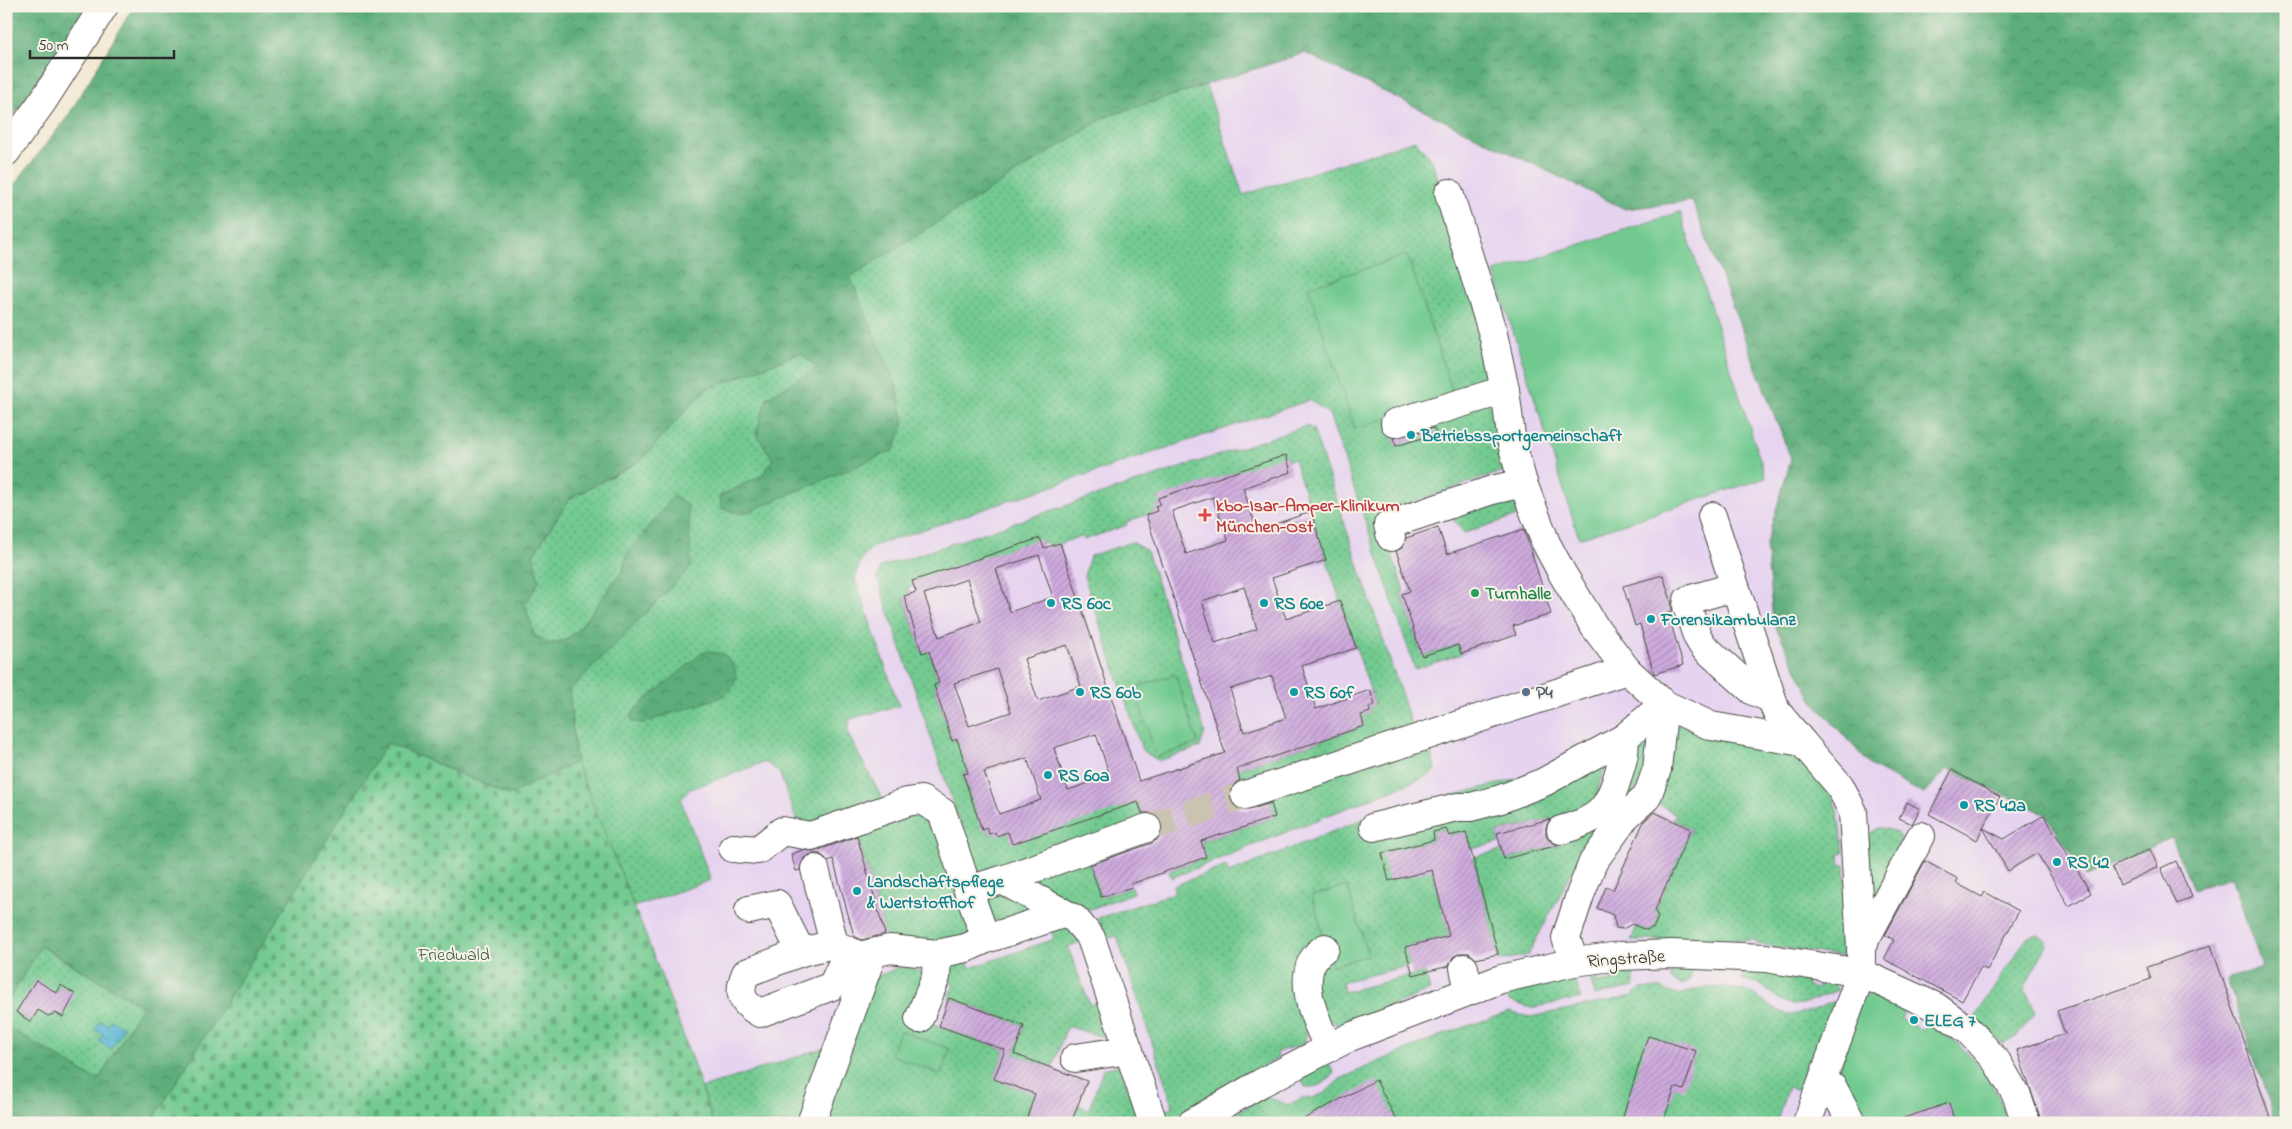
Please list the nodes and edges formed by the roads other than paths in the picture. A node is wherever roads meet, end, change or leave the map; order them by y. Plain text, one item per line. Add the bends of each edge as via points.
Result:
1 (104, 6) edge
2 (6, 152) edge
3 (1449, 193) dead end
4 (1505, 390) junction
5 (1395, 423) dead end
6 (1523, 483) junction
7 (1712, 516) dead end
8 (1391, 538) dead end
9 (1737, 593) junction
10 (1628, 670) junction
11 (1772, 699) junction
12 (1664, 704) junction
13 (1624, 738) junction
14 (1802, 742) junction
15 (1245, 795) tunnel mouth
16 (1374, 827) dead end
17 (1147, 828) tunnel mouth
18 (1561, 830) dead end
19 (1921, 836) dead end
20 (733, 848) dead end
21 (815, 869) dead end
22 (1002, 880) junction
23 (968, 890) junction
24 (750, 910) dead end
25 (1063, 914) junction
26 (986, 939) junction
27 (1325, 948) dead end
28 (851, 950) junction
29 (801, 952) junction
30 (937, 954) junction
31 (1861, 960) junction
32 (1574, 962) junction
33 (919, 1019) dead end
34 (1329, 1048) junction
35 (1129, 1050) junction
36 (1075, 1058) dead end
37 (1824, 1080) junction
38 (811, 1123) edge
39 (1153, 1123) edge
40 (1192, 1123) edge
41 (1807, 1123) edge
42 (1852, 1123) edge
43 (2026, 1123) edge

1 - 2 street via 44,102
3 - 4 street via 1493,334
4 - 5 street
4 - 6 street via 1512,444
6 - 8 street via 1492,490 1388,525
6 - 10 street via 1546,543 1562,573 1594,626
7 - 9 street
9 - 11 street
9 - 11 street via 1723,590 1688,600 1687,606 1703,646 1753,691
10 - 12 street
10 - 15 street
11 - 14 street via 1776,711
12 - 13 street
12 - 14 street via 1711,726
12 - 32 street via 1657,769 1647,797 1587,859 1566,938
13 - 16 street via 1544,782 1501,800
13 - 18 street via 1626,750 1608,803 1589,820
14 - 31 street via 1840,786 1853,812
17 - 22 street
19 - 31 street
20 - 23 street via 758,850 782,831 811,836 921,800 942,812
21 - 28 street
22 - 23 street
22 - 25 street
23 - 26 street
24 - 29 street via 777,904
25 - 26 street
25 - 35 street via 1075,919 1091,938
26 - 30 street via 966,948
27 - 34 street via 1313,960 1307,981 1317,1020
28 - 29 street
28 - 29 street via 832,986 760,1013 749,1007 742,996 741,984 746,973
28 - 30 street via 890,949
28 - 38 street
30 - 33 street via 936,977
31 - 32 street, Ringstraße via 1691,955 1620,956
31 - 37 street
31 - 43 street, Ringstraße via 1970,1031 1997,1062 2017,1096
32 - 34 street, Ringstraße via 1501,979 1466,980
34 - 40 street, Ringstraße
35 - 36 street
35 - 39 street
37 - 41 street
37 - 42 street via 1833,1088

